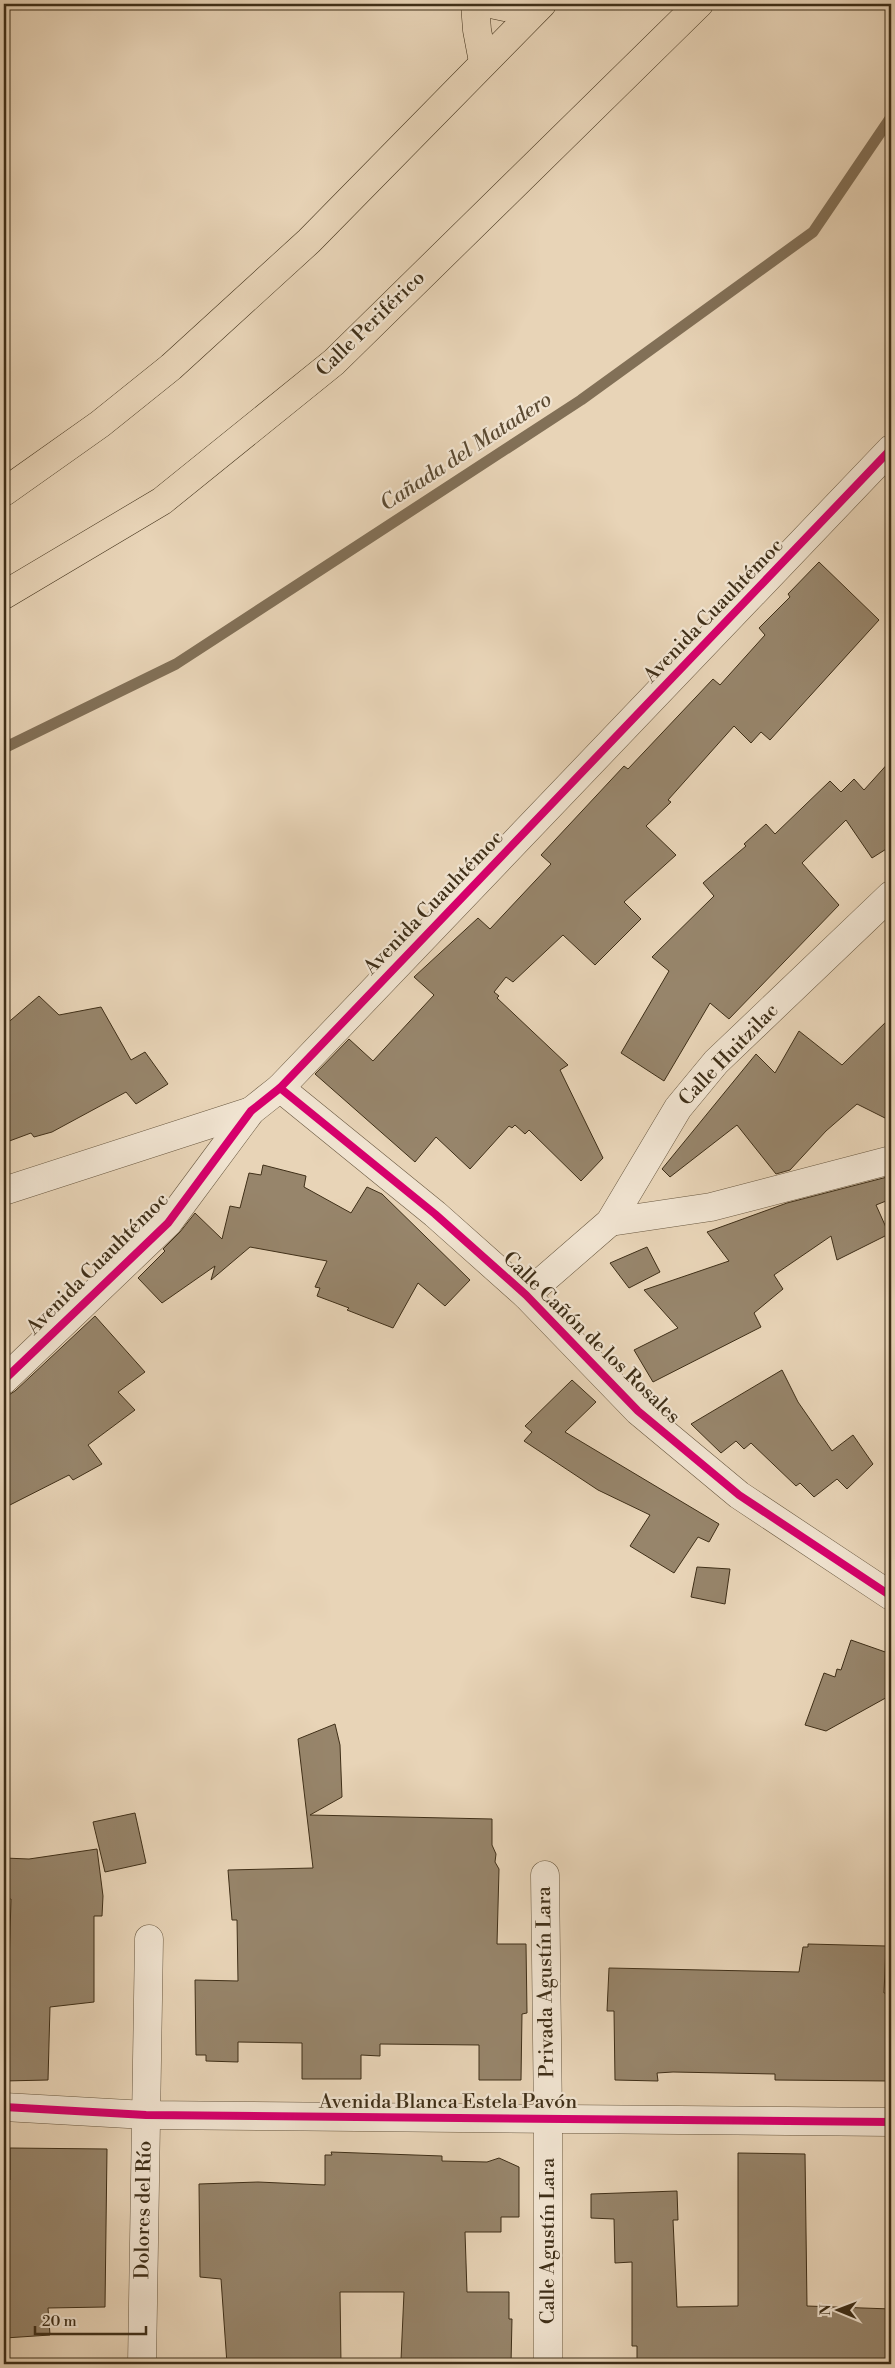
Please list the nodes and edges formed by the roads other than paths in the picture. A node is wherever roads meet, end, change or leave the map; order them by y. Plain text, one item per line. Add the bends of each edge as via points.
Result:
1 (475, 4) edge
2 (491, 4) edge
3 (527, 4) edge
4 (542, 4) edge
5 (699, 4) edge
6 (483, 62) junction
7 (891, 449) edge
8 (4, 492) edge
9 (4, 595) edge
10 (891, 895) edge
11 (280, 1088) junction
12 (251, 1111) junction
13 (891, 1160) edge
14 (4, 1191) edge
15 (610, 1222) junction
16 (526, 1295) junction
17 (4, 1380) edge
18 (891, 1596) edge
19 (545, 1875) dead end
20 (149, 1939) dead end
21 (4, 2108) edge
22 (146, 2115) junction
23 (548, 2119) junction
24 (891, 2122) edge
25 (142, 2364) edge
26 (548, 2364) edge

1 - 6 highway
2 - 3 highway via 505,7
4 - 6 highway
5 - 9 highway, Calle Periférico via 334,362 162,501
6 - 8 highway via 309,241 185,354 100,424
7 - 11 street, Avenida Cuauhtémoc
10 - 15 street, Calle Huitzilac via 716,1062 678,1108
11 - 12 street, Avenida Cuauhtémoc
11 - 16 street, Calle Cañón de los Rosales via 428,1207
12 - 14 street
12 - 17 street, Avenida Cuauhtémoc via 168,1223
13 - 15 street via 711,1208
15 - 16 street, Calle Huitzilac
16 - 18 street, Calle Cañón de los Rosales via 638,1411 738,1496
19 - 23 street, Privada Agustín Lara
20 - 22 street, Dolores del Río
21 - 22 street, Avenida Blanca Estela Pavón
22 - 23 street, Avenida Blanca Estela Pavón
22 - 25 street, Dolores del Río
23 - 24 street, Avenida Blanca Estela Pavón
23 - 26 street, Calle Agustín Lara

